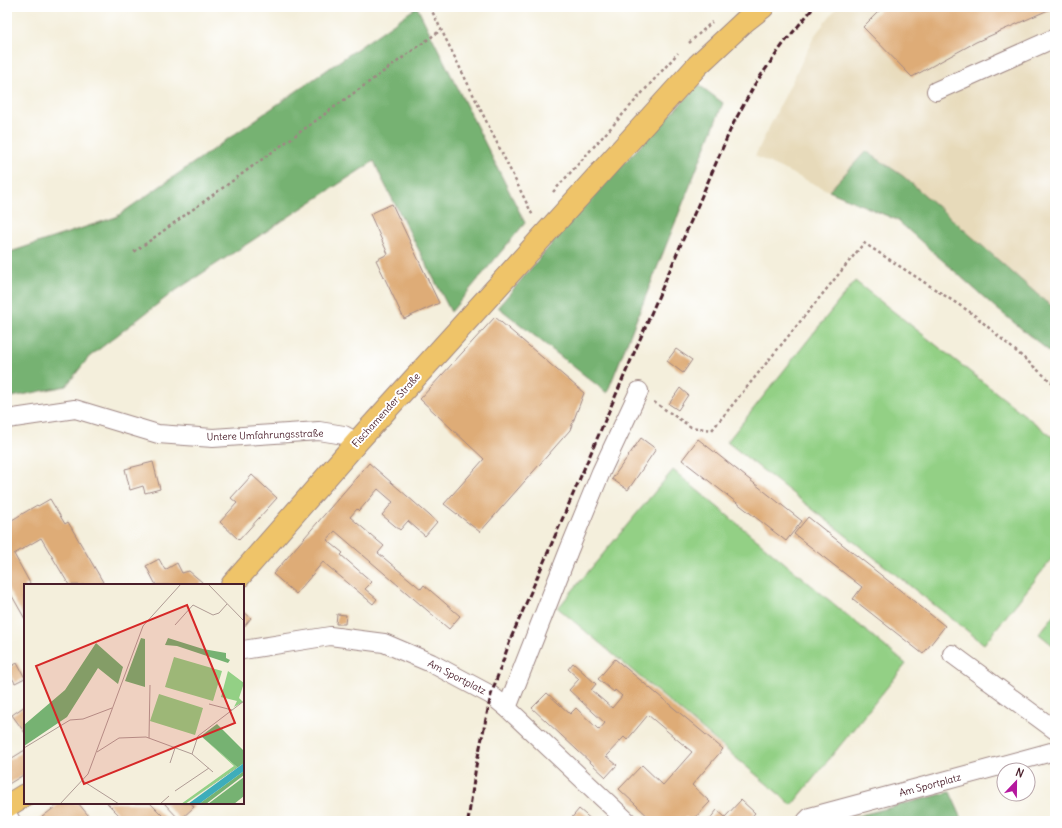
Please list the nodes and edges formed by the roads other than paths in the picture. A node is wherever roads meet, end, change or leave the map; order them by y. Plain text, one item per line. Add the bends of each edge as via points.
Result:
1 (763, 7) edge
2 (1055, 38) edge
3 (936, 91) dead end
4 (640, 391) road end
5 (7, 419) edge
6 (357, 442) junction
7 (233, 584) edge
8 (244, 650) edge
9 (952, 654) dead end
10 (507, 708) junction
11 (1055, 730) edge
12 (1055, 751) edge
13 (24, 796) edge
14 (7, 806) edge
15 (7, 814) edge
16 (12, 821) edge
17 (627, 821) edge
18 (806, 821) edge

1 - 6 main road, Fischamender Straße via 745,20 698,65
2 - 3 street
4 - 10 street via 600,472
5 - 6 street, Untere Umfahrungsstraße via 75,409 158,434 213,438 319,431 344,436
6 - 7 main road, Fischamender Straße
8 - 10 street, Am Sportplatz via 330,636 384,643 431,663 491,695
9 - 11 street
10 - 17 street, Am Sportplatz
12 - 18 street, Am Sportplatz via 810,817
13 - 14 main road
15 - 16 street

